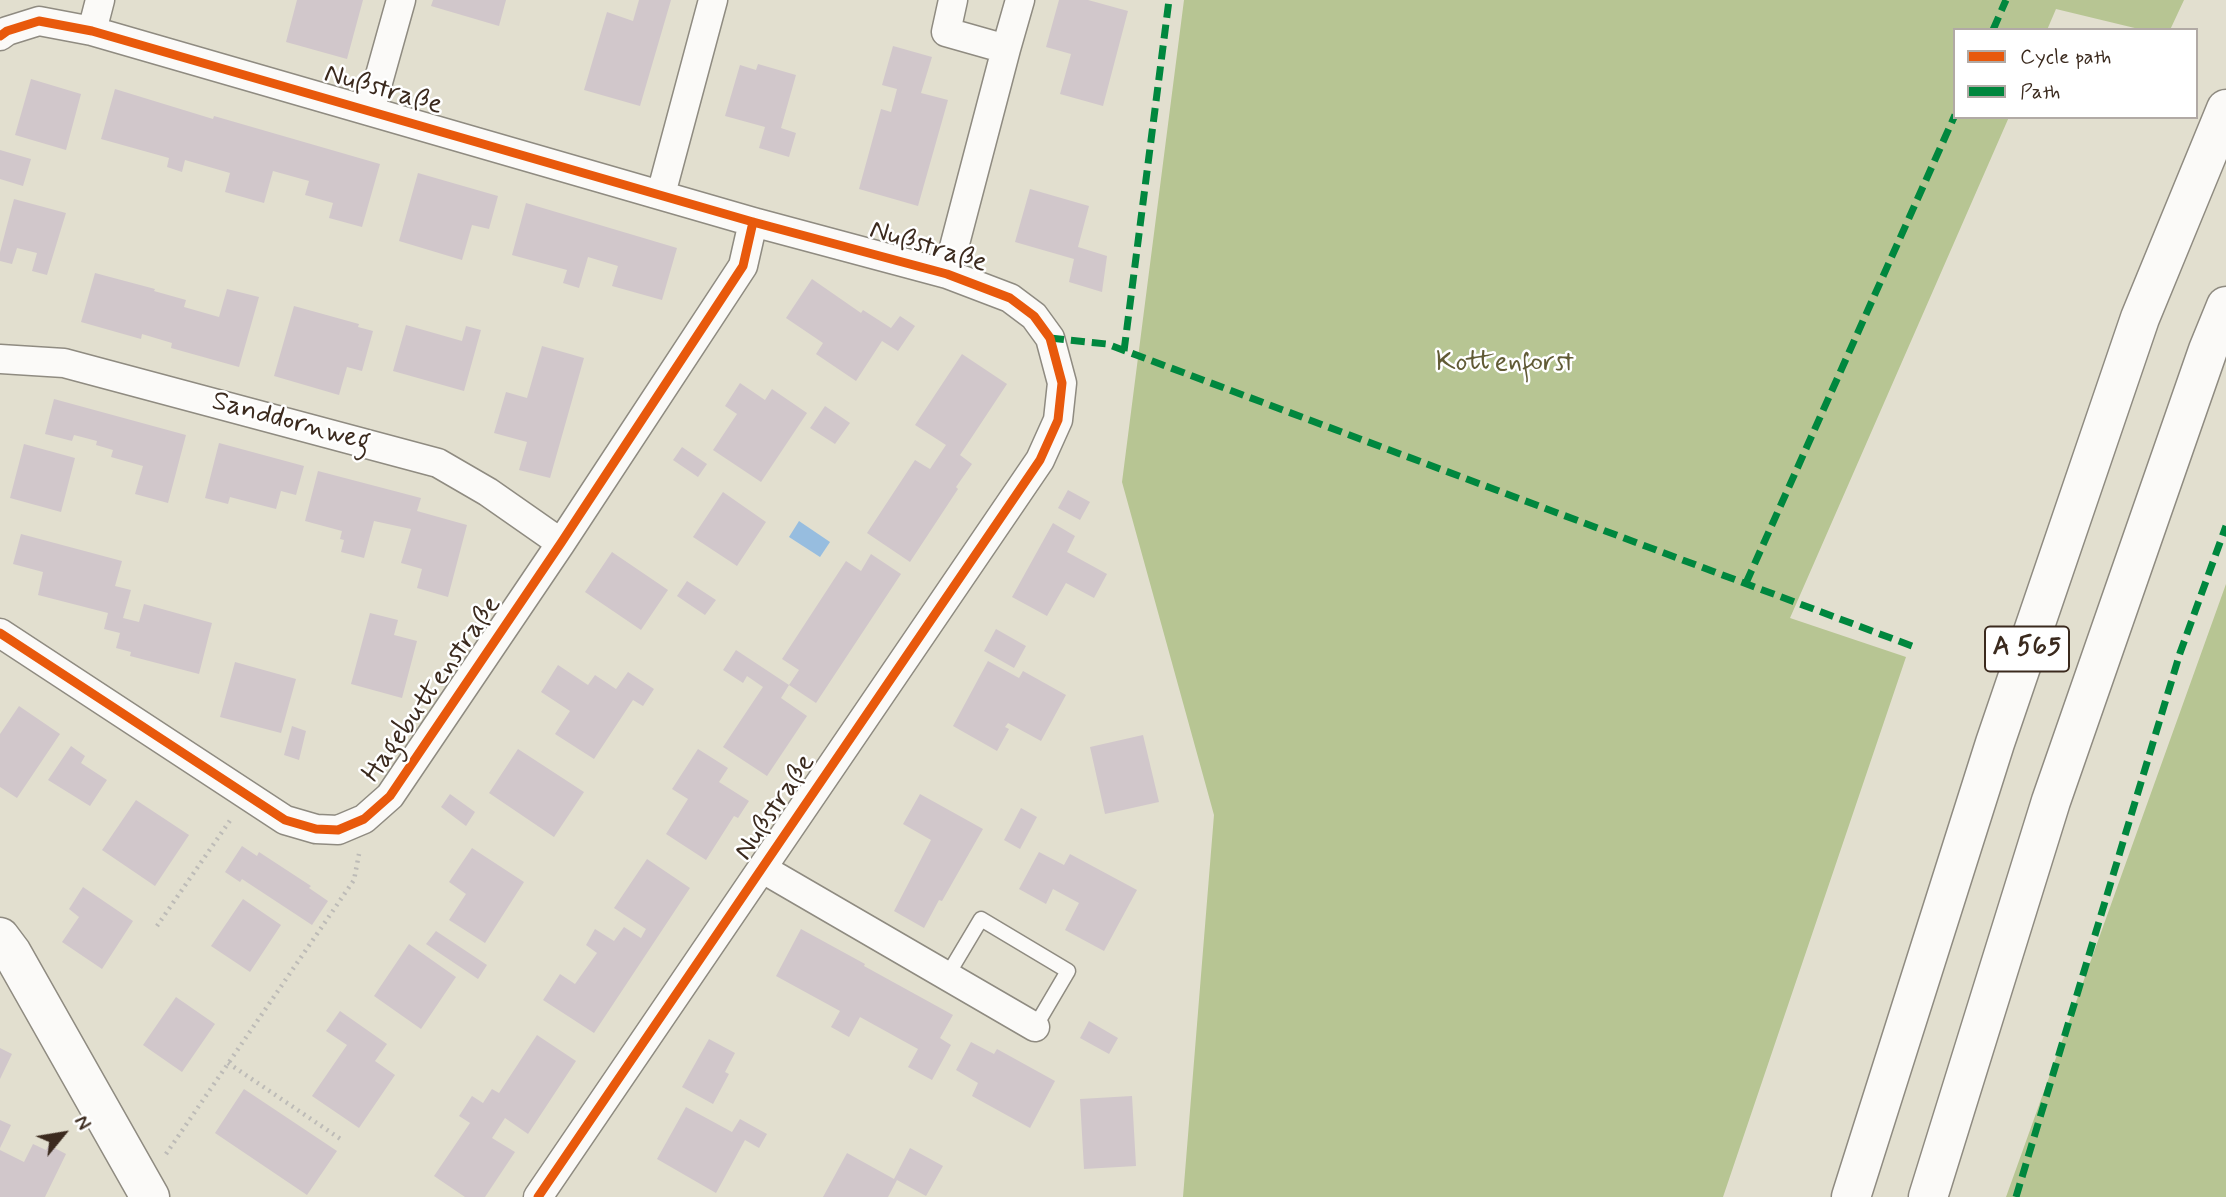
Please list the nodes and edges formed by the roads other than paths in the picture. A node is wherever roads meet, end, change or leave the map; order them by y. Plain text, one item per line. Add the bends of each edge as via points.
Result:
1 (100, 0) edge
2 (401, 0) edge
3 (713, 0) edge
4 (953, 0) edge
5 (1020, 0) edge
6 (2, 30) edge
7 (92, 31) junction
8 (1006, 49) junction
9 (2226, 108) edge
10 (370, 111) junction
11 (661, 194) junction
12 (753, 222) junction
13 (947, 274) junction
14 (2226, 306) edge
15 (0, 359) edge
16 (561, 543) junction
17 (0, 633) edge
18 (763, 869) junction
19 (0, 937) edge
20 (947, 976) junction
21 (1035, 1027) joint
22 (147, 1192) edge
23 (538, 1197) edge
24 (1851, 1197) edge
25 (1928, 1197) edge

1 - 7 street
2 - 10 street, Nußstraße
3 - 11 street
4 - 8 street via 946,32
5 - 8 street, Nußstraße
6 - 7 street, Nußstraße via 39,21
7 - 10 street, Nußstraße
8 - 13 street, Nußstraße
9 - 24 main road, A 565 via 2140,318 1995,743
10 - 11 street, Nußstraße
11 - 12 street, Nußstraße
12 - 13 street, Nußstraße
12 - 16 street, Hagebuttenstraße via 743,266
13 - 18 street, Nußstraße via 1010,298 1034,316 1050,338 1062,383 1058,420 1040,460
14 - 25 main road, A 565 via 2051,801
15 - 16 street, Sanddornweg via 64,363 438,463
16 - 17 street, Hagebuttenstraße via 390,796 365,819 338,830 285,820
18 - 20 street, Nußstraße
18 - 23 street, Nußstraße
19 - 22 main road
20 - 21 street, Nußstraße
20 - 21 lane, Nußstraße via 981,919 1014,938 1068,971

